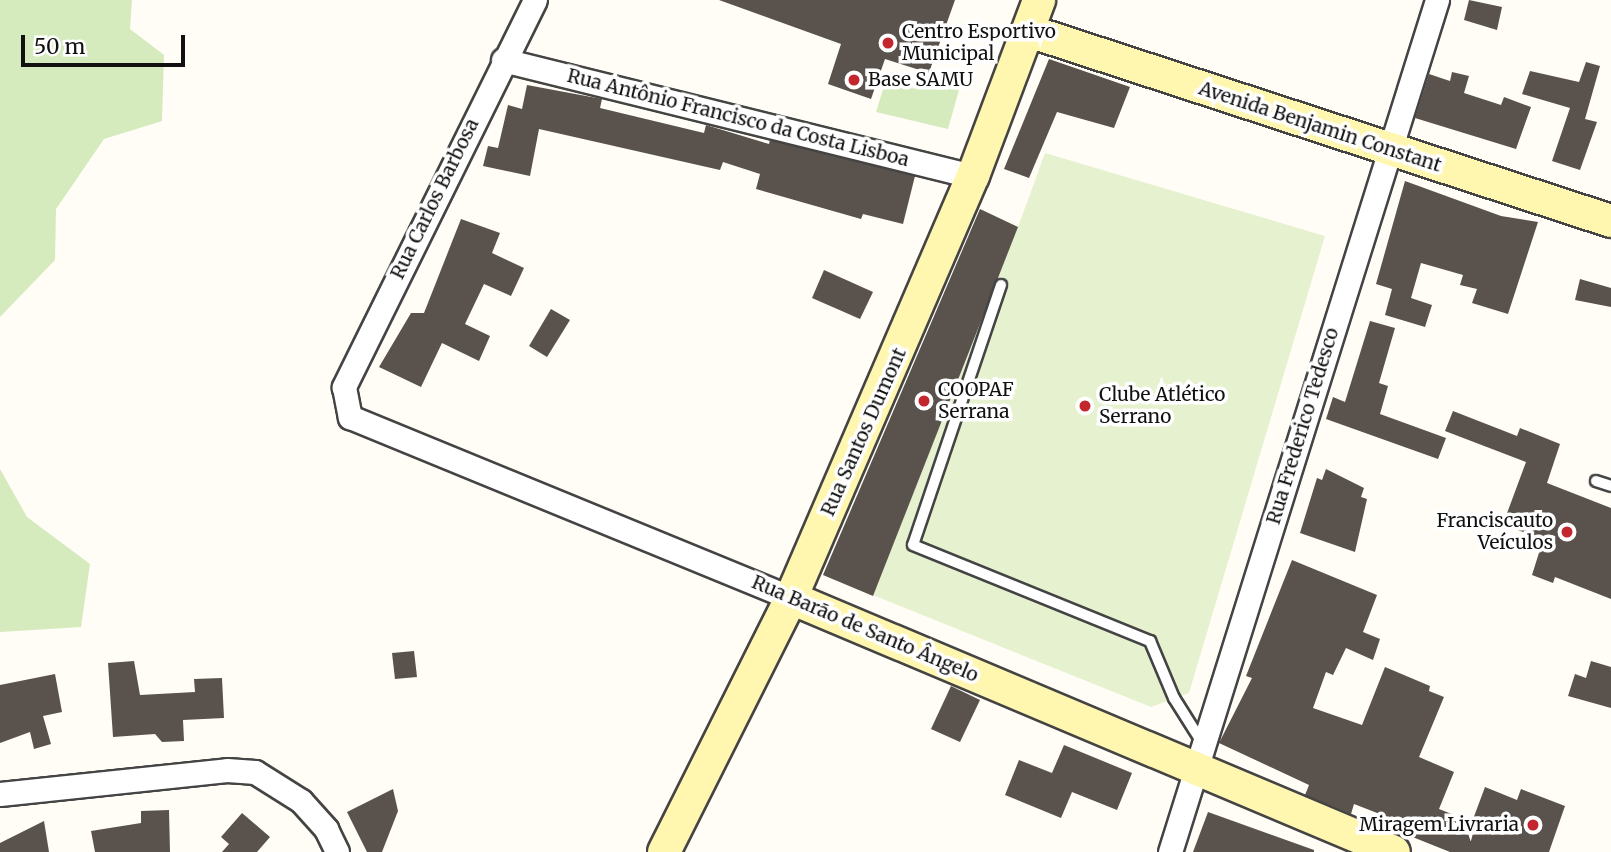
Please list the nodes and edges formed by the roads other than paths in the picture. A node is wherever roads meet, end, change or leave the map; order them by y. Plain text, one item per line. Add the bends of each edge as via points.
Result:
1 (536, 0) edge
2 (1039, 0) edge
3 (1437, 0) edge
4 (1029, 31) junction
5 (503, 60) junction
6 (1388, 149) junction
7 (973, 176) junction
8 (1611, 221) edge
9 (1001, 285) dead end
10 (344, 402) joint
11 (1596, 481) dead end
12 (1611, 486) edge
13 (791, 598) junction
14 (1201, 757) junction
15 (0, 794) edge
16 (337, 852) edge
17 (664, 852) edge
18 (1170, 852) edge
19 (1394, 852) edge

1 - 5 street, Rua Carlos Barbosa
2 - 4 main road, Rua Santos Dumont
3 - 6 street, Rua Frederico Tedesco
4 - 6 main road, Avenida Benjamin Constant
4 - 7 main road, Rua Santos Dumont
5 - 7 street, Rua Antônio Francisco da Costa Lisboa
5 - 10 street, Rua Carlos Barbosa via 344,387
6 - 8 main road, Avenida Benjamin Constant
6 - 14 street, Rua Frederico Tedesco
7 - 13 main road, Rua Santos Dumont
9 - 14 lane via 913,545 1150,641
10 - 13 street, Rua Barão de Santo Ângelo via 350,417
11 - 12 lane
13 - 14 main road, Rua Barão de Santo Ângelo
13 - 17 main road, Rua Santos Dumont
14 - 18 street, Rua Frederico Tedesco
14 - 19 main road, Rua Barão de Santo Ângelo
15 - 16 street via 228,770 255,772 301,801 326,829

